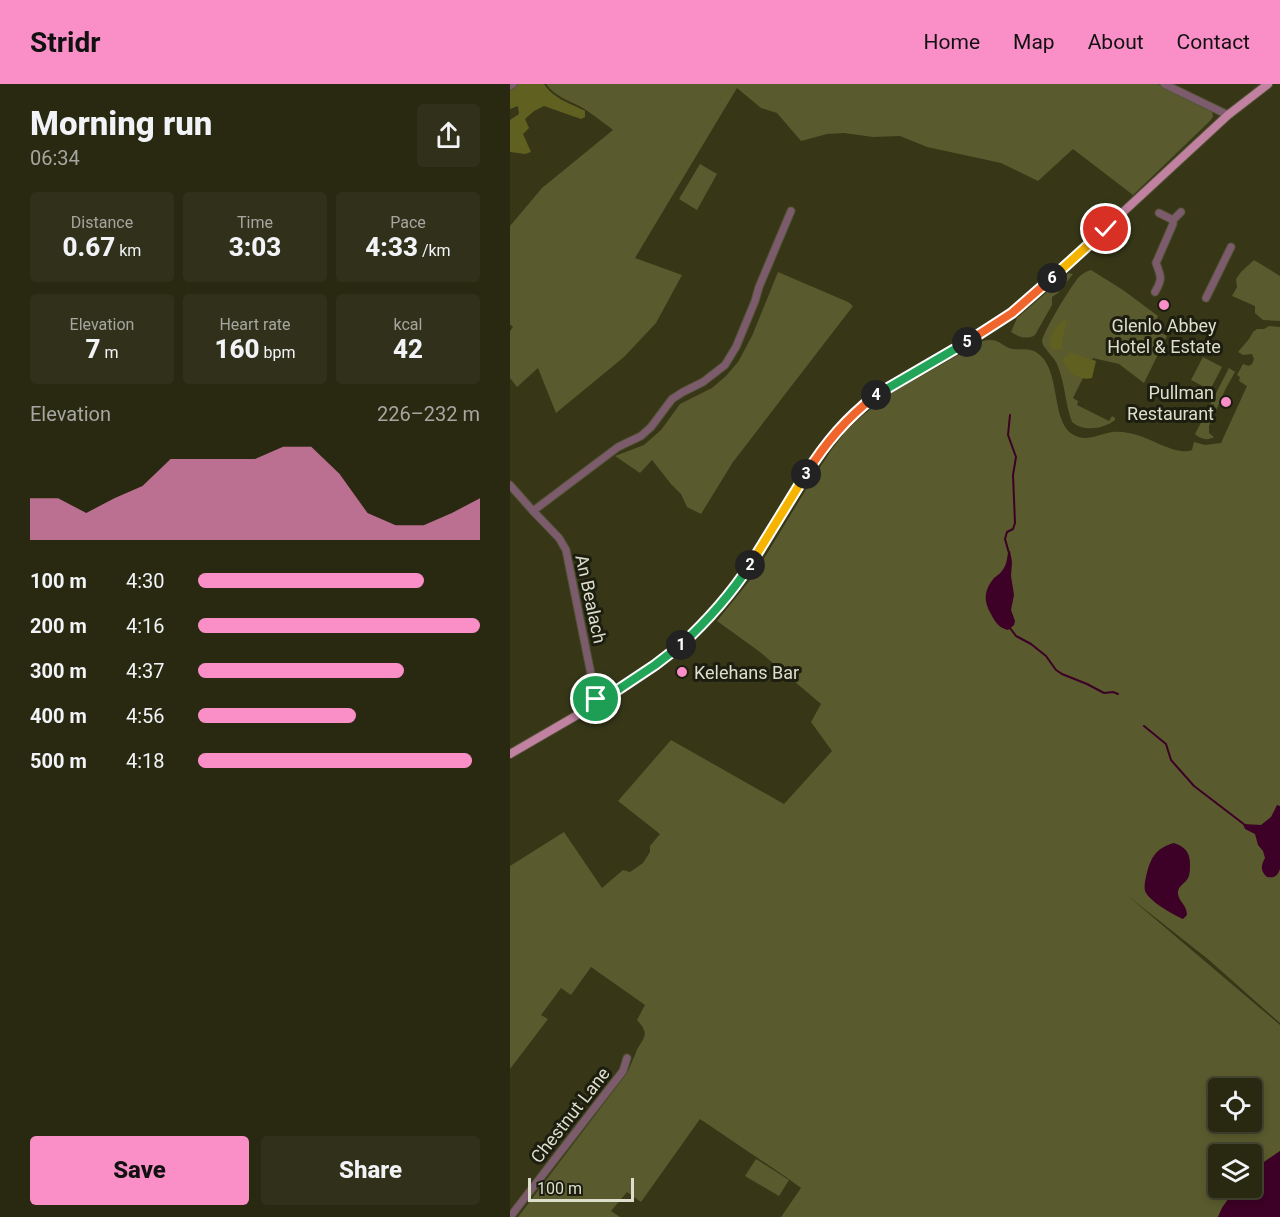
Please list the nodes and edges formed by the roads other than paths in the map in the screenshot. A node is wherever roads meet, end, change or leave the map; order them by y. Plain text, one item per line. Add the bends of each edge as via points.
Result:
1 (1164, 84) edge
2 (1268, 84) edge
3 (1228, 115) junction
4 (791, 211) dead end
5 (1181, 212) dead end
6 (1159, 213) dead end
7 (1173, 220) junction
8 (1231, 247) dead end
9 (1155, 292) dead end
10 (1206, 298) dead end
11 (510, 485) edge
12 (533, 511) junction
13 (598, 703) junction
14 (510, 754) edge
15 (627, 1058) dead end
16 (510, 1217) edge

1 - 3 street
2 - 3 main road
3 - 13 main road via 1012,313 887,388 848,418 817,456 724,599 694,633 664,658
4 - 12 street via 736,347 725,365 672,399 641,436 618,447
5 - 7 street
6 - 7 street
7 - 9 street via 1156,263 1161,277
8 - 10 street
11 - 12 street, An Bealach
12 - 13 street, An Bealach via 566,550
13 - 14 main road
15 - 16 street, Chestnut Lane via 623,1071

